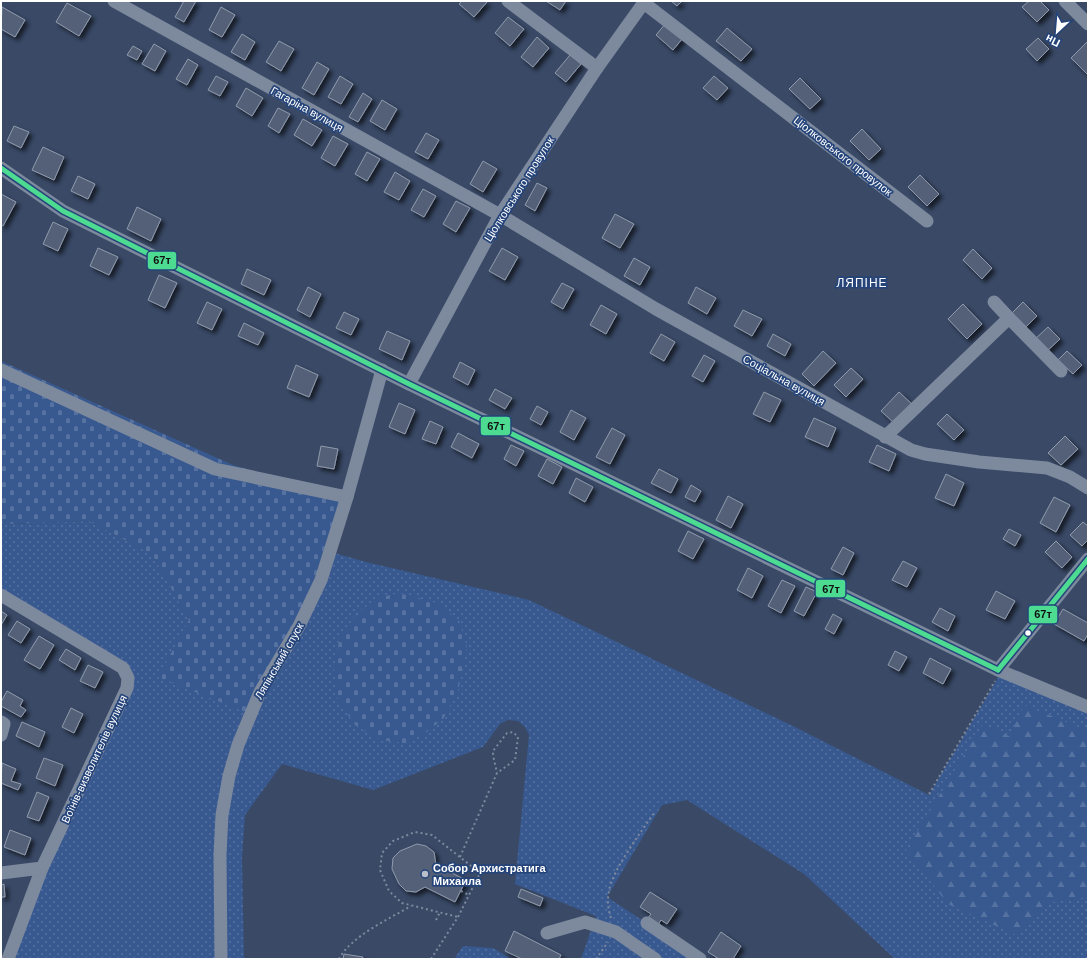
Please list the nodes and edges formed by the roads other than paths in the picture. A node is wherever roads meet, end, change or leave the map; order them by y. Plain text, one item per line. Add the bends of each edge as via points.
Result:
1 (114, 1) edge
2 (508, 1) edge
3 (1064, 1) edge
4 (644, 2) edge
5 (1088, 24) edge
6 (597, 68) junction
7 (1, 168) edge
8 (500, 215) junction
9 (927, 221) dead end
10 (994, 302) dead end
11 (1009, 318) junction
12 (1, 370) edge
13 (382, 370) junction
14 (1061, 371) dead end
15 (409, 384) junction
16 (885, 437) junction
17 (1088, 488) edge
18 (347, 497) junction
19 (1088, 559) edge
20 (1, 595) edge
21 (999, 670) junction
22 (1088, 708) edge
23 (42, 868) junction
24 (1, 873) edge
25 (647, 923) dead end
26 (547, 933) dead end
27 (8, 959) edge
28 (221, 959) edge
29 (655, 959) edge
30 (700, 959) edge

1 - 8 street, Гагаріна вулиця
2 - 6 street
3 - 5 street
4 - 6 street, Ціолковського провулок
4 - 9 street, Ціолковського провулок
6 - 8 street, Ціолковського провулок
7 - 13 street via 64,211
8 - 15 street, Ціолковського провулок
8 - 16 street, Соціальна вулиця via 656,309
10 - 11 street
11 - 14 street
11 - 16 street
12 - 18 street via 215,469
13 - 15 street
13 - 18 street, Ляпінський спуск
15 - 21 street
16 - 17 street, Соціальна вулиця via 924,454 1047,468
18 - 28 street, Ляпінський спуск via 321,580 299,626 260,692 238,745 231,770 222,815
19 - 21 street
20 - 23 street, Воїнів-визволителів вулиця via 124,668 128,678 127,688
21 - 22 street
23 - 24 street
23 - 27 street, Воїнів-визволителів вулиця
25 - 30 street
26 - 29 street via 585,922 616,932

